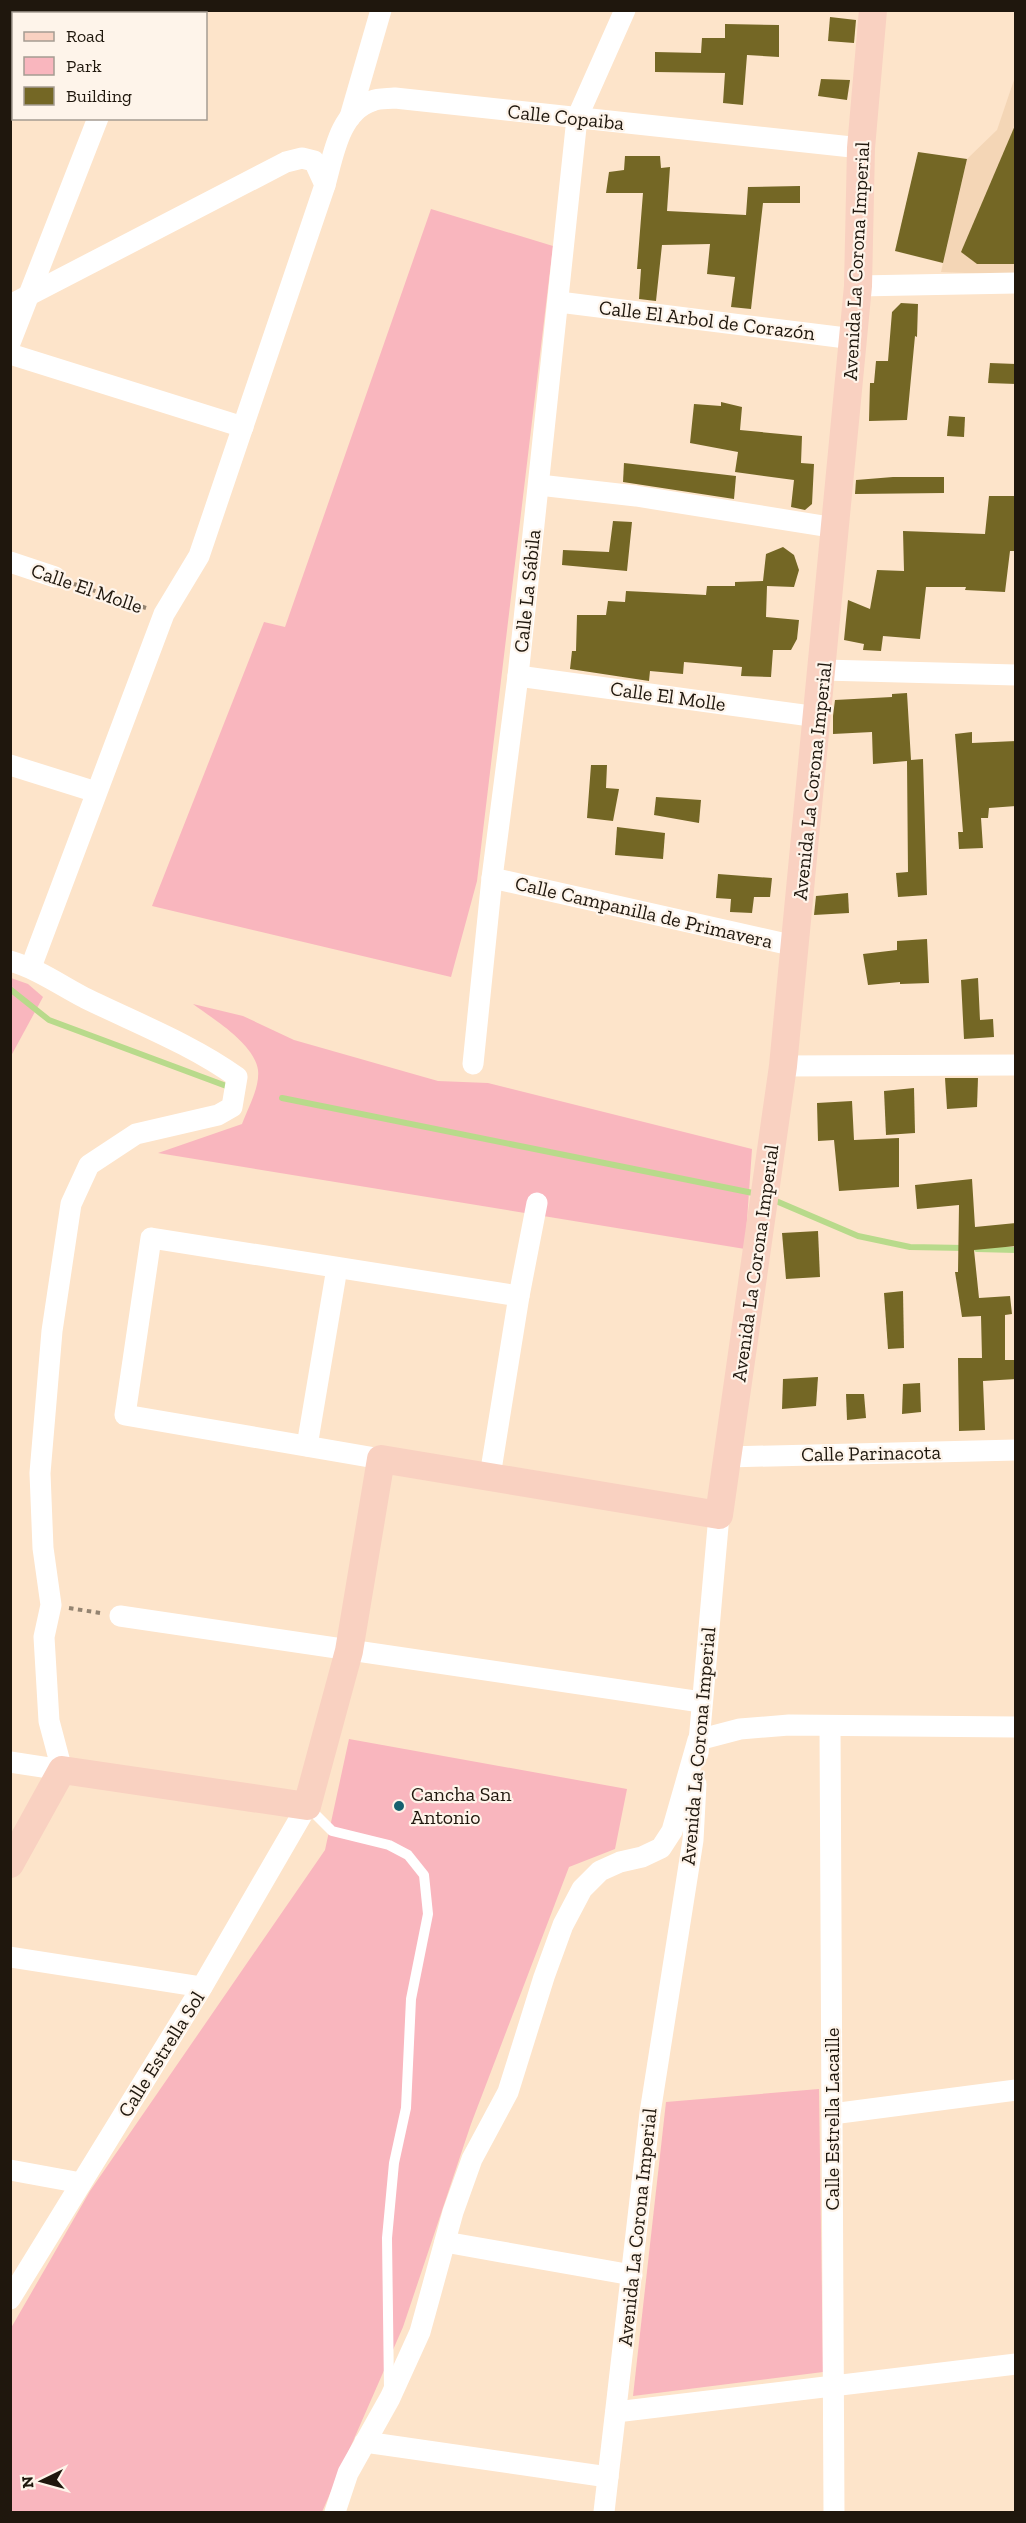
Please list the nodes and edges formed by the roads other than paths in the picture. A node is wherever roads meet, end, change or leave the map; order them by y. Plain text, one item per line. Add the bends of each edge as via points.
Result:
1 (381, 10) edge
2 (625, 10) edge
3 (873, 10) edge
4 (350, 117) junction
5 (577, 118) junction
6 (97, 120) edge
7 (861, 148) junction
8 (325, 185) junction
9 (1016, 283) edge
10 (858, 286) junction
11 (19, 301) edge
12 (559, 302) junction
13 (854, 339) junction
14 (10, 343) edge
15 (10, 354) edge
16 (243, 427) junction
17 (539, 485) junction
18 (836, 528) junction
19 (10, 562) edge
20 (55, 577) road end
21 (823, 670) junction
22 (1016, 675) edge
23 (518, 676) junction
24 (818, 717) junction
25 (10, 765) edge
26 (96, 792) junction
27 (492, 878) junction
28 (795, 946) junction
29 (10, 961) edge
30 (31, 967) junction
31 (473, 1064) dead end
32 (1016, 1065) edge
33 (783, 1066) junction
34 (537, 1203) dead end
35 (337, 1268) junction
36 (519, 1296) junction
37 (307, 1446) junction
38 (1016, 1450) edge
39 (727, 1457) junction
40 (381, 1459) junction
41 (490, 1476) junction
42 (719, 1515) junction
43 (120, 1616) road end
44 (349, 1650) junction
45 (701, 1702) junction
46 (830, 1726) junction
47 (1016, 1727) edge
48 (698, 1740) junction
49 (10, 1762) edge
50 (62, 1770) junction
51 (308, 1806) junction
52 (10, 1864) edge
53 (10, 1957) edge
54 (202, 1987) junction
55 (1016, 2090) edge
56 (832, 2114) junction
57 (10, 2170) edge
58 (81, 2183) junction
59 (445, 2242) junction
60 (632, 2276) junction
61 (10, 2299) edge
62 (1016, 2364) edge
63 (835, 2385) junction
64 (390, 2398) junction
65 (616, 2412) junction
66 (365, 2442) junction
67 (608, 2477) junction
68 (335, 2512) edge
69 (604, 2512) edge
70 (834, 2512) edge

1 - 4 street
2 - 5 street, Calle La Sábila
3 - 7 street, Avenida La Corona Imperial
4 - 5 street, Calle Copaiba via 371,101 395,98
4 - 8 street via 338,140
5 - 7 street, Calle Copaiba
5 - 12 street, Calle La Sábila
6 - 11 street
7 - 10 street, Avenida La Corona Imperial
8 - 11 street via 314,161 302,158 286,162
8 - 16 street
9 - 10 street
10 - 13 street, Avenida La Corona Imperial
11 - 14 street
12 - 13 street, Calle El Arbol de Corazón
12 - 17 street, Calle La Sábila
13 - 18 street, Avenida La Corona Imperial
15 - 16 street
16 - 26 street via 199,556 164,614
17 - 18 street via 636,496
17 - 23 street, Calle La Sábila
18 - 21 street, Avenida La Corona Imperial
19 - 20 street, Calle El Molle
21 - 22 street
21 - 24 street, Avenida La Corona Imperial
23 - 24 street, Calle El Molle
23 - 27 street, Calle La Sábila
24 - 28 street, Avenida La Corona Imperial
25 - 26 street
26 - 30 street
27 - 28 street, Calle Campanilla de Primavera
27 - 31 street, Calle La Sábila
28 - 33 street, Avenida La Corona Imperial
29 - 30 street
30 - 50 street via 83,997 214,1060 237,1077 232,1107 218,1115 136,1134 89,1165 71,1204 52,1331 40,1473 43,1548 51,1605 44,1637 49,1721
32 - 33 street
33 - 39 street, Avenida La Corona Imperial
34 - 36 street
35 - 36 street
35 - 37 street
35 - 37 street via 151,1238 125,1415
36 - 41 street
37 - 40 street
38 - 39 street, Calle Parinacota
39 - 42 street, Avenida La Corona Imperial
40 - 41 street
40 - 44 street
41 - 42 street
42 - 45 street, Avenida La Corona Imperial
43 - 44 street
44 - 45 street
44 - 51 street
45 - 48 street, Avenida La Corona Imperial
46 - 47 street
46 - 48 street via 740,1730
46 - 56 street, Calle Estrella Lacaille
48 - 59 street via 676,1820 661,1848 600,1871 582,1889 563,1925 508,2092 472,2159
48 - 60 street, Avenida La Corona Imperial via 693,1840 650,2113
49 - 50 street
50 - 51 street
50 - 52 street
51 - 54 street, Calle Estrella Sol
51 - 64 lane via 332,1831 389,1845 408,1855 424,1875 428,1914 411,1999 406,2108 394,2163 387,2238
53 - 54 street
54 - 58 street, Calle Estrella Sol
55 - 56 street
56 - 63 street, Calle Estrella Lacaille
57 - 58 street
58 - 61 street, Calle Estrella Sol
59 - 60 street
59 - 64 street via 420,2332
60 - 65 street, Avenida La Corona Imperial
62 - 63 street
63 - 65 street
63 - 70 street, Calle Estrella Lacaille
64 - 66 street
65 - 67 street, Avenida La Corona Imperial
66 - 67 street
66 - 68 street via 348,2473
67 - 69 street, Avenida La Corona Imperial

